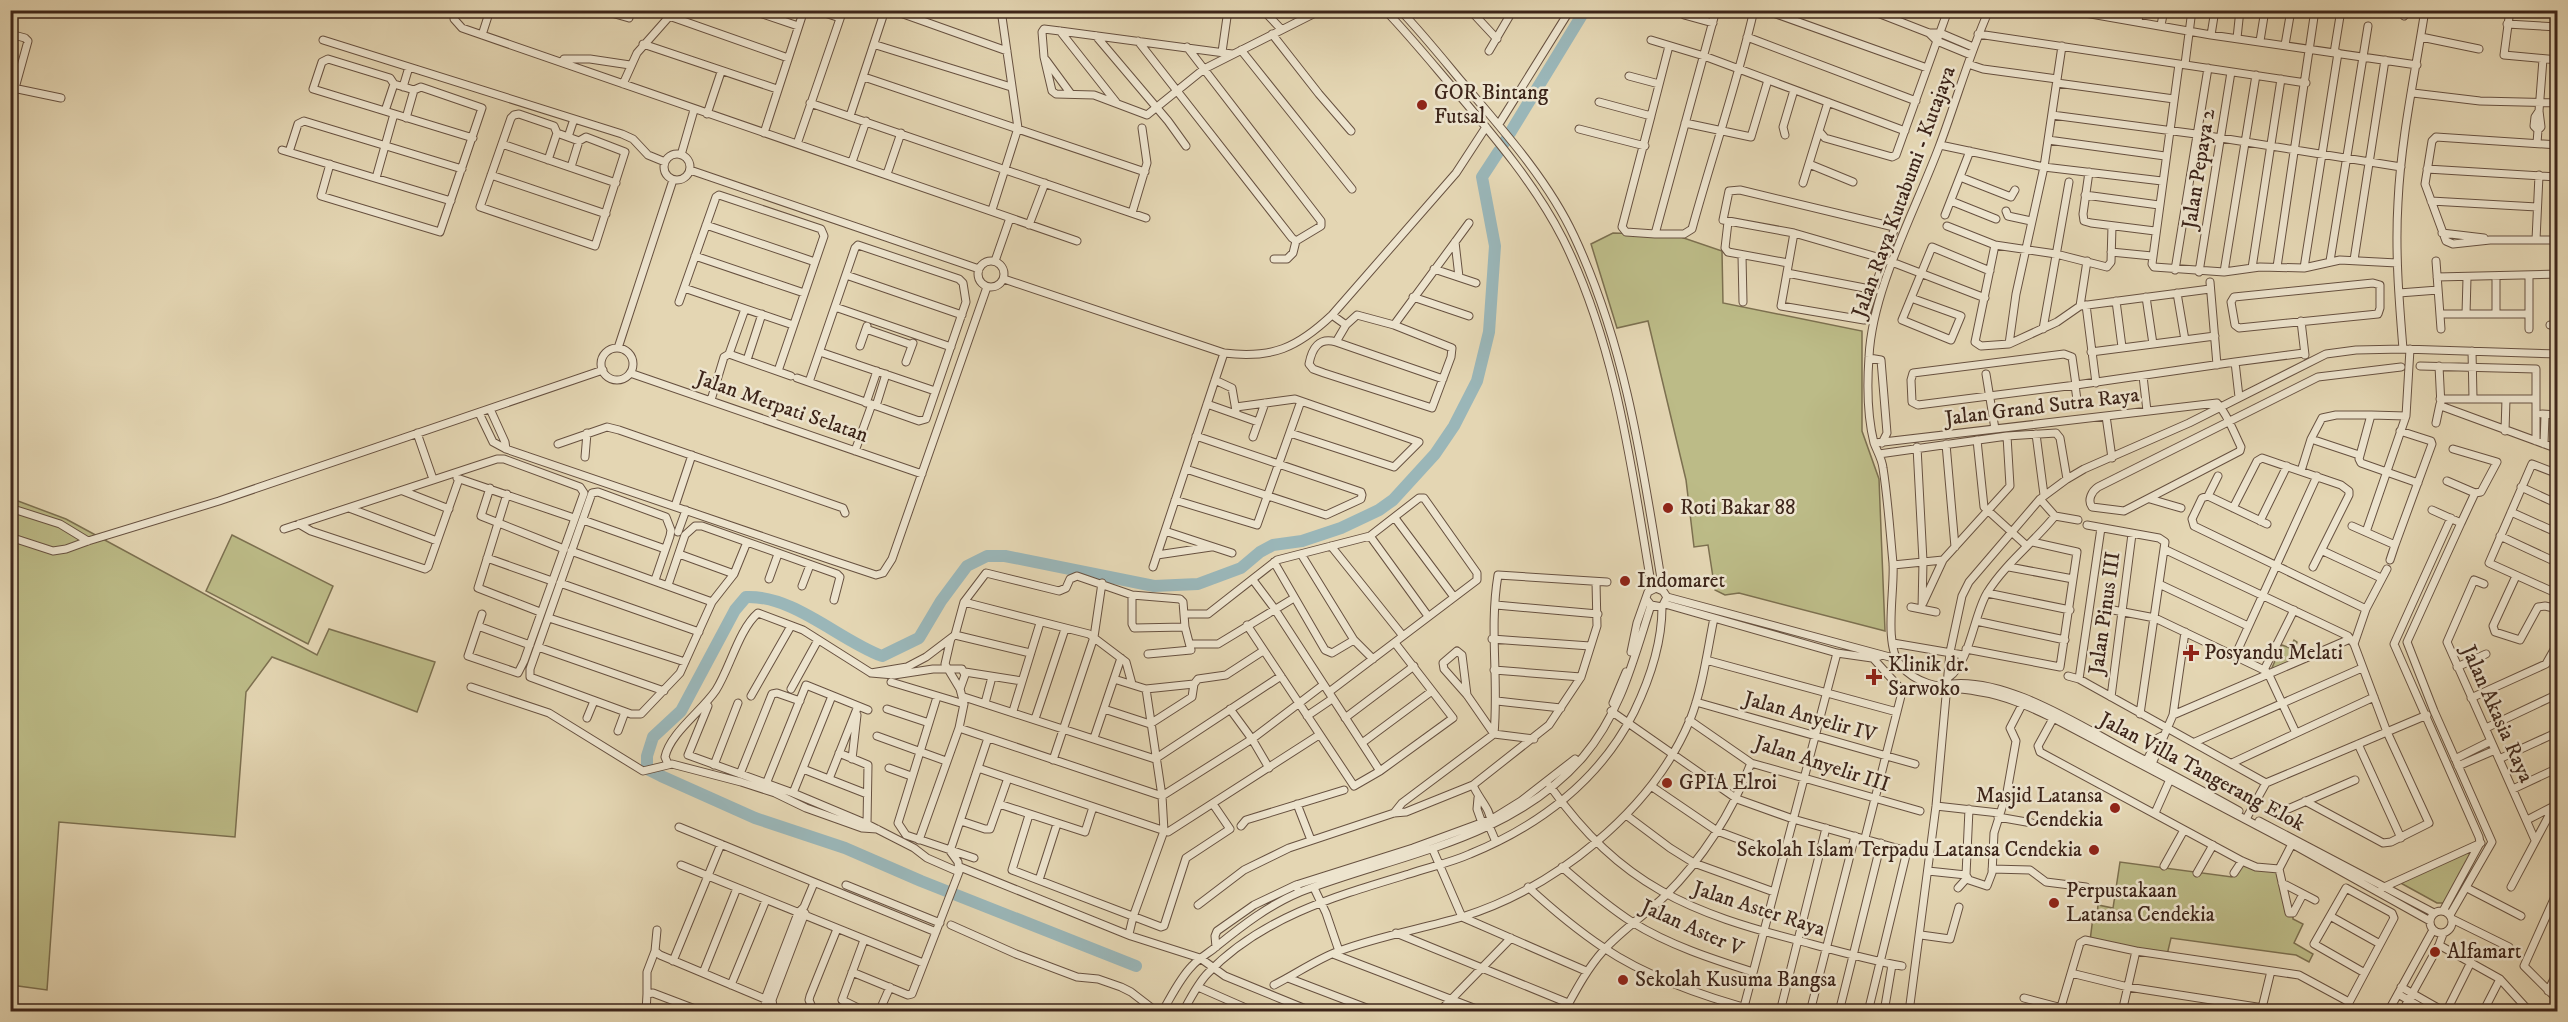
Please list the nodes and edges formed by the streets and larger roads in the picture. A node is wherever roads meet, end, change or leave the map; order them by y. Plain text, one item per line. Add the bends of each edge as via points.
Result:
1 (455, 10) edge
2 (490, 10) edge
3 (601, 10) edge
4 (652, 10) edge
5 (675, 10) edge
6 (751, 10) edge
7 (804, 10) edge
8 (816, 10) edge
9 (885, 10) edge
10 (892, 10) edge
11 (1001, 10) edge
12 (1228, 10) edge
13 (1263, 10) edge
14 (1385, 10) edge
15 (1470, 10) edge
16 (1513, 10) edge
17 (1570, 10) edge
18 (1683, 10) edge
19 (1716, 10) edge
20 (1754, 10) edge
21 (1765, 10) edge
22 (1870, 10) edge
23 (1948, 10) edge
24 (1989, 10) edge
25 (2068, 10) edge
26 (2140, 10) edge
27 (2164, 10) edge
28 (2192, 10) edge
29 (2215, 10) edge
30 (2240, 10) edge
31 (2265, 10) edge
32 (2291, 10) edge
33 (2315, 10) edge
34 (2341, 10) edge
35 (2425, 10) edge
36 (2469, 10) edge
37 (2510, 10) edge
38 (1318, 11) edge
39 (1401, 11) edge
40 (2088, 13) edge
41 (2484, 13) dead end
42 (841, 14) edge
43 (2113, 14) edge
44 (629, 18) dead end
45 (669, 18) junction
46 (2138, 21) junction
47 (1411, 22) junction
48 (1713, 23) junction
49 (2507, 24) junction
50 (2161, 25) junction
51 (798, 26) junction
52 (2368, 26) dead end
53 (2558, 27) edge
54 (1402, 28) junction
55 (1281, 29) junction
56 (2190, 30) junction
57 (1060, 31) junction
58 (10, 34) edge
59 (482, 34) junction
60 (1272, 34) junction
61 (1978, 34) junction
62 (2211, 35) junction
63 (1096, 36) junction
64 (1747, 37) junction
65 (1939, 37) junction
66 (2421, 37) junction
67 (2237, 38) junction
68 (1497, 39) junction
69 (323, 40) dead end
70 (1651, 40) dead end
71 (1138, 41) junction
72 (2260, 41) junction
73 (643, 44) junction
74 (876, 45) junction
75 (2285, 45) junction
76 (1669, 46) junction
77 (2062, 46) junction
78 (1187, 47) junction
79 (2309, 49) junction
80 (2479, 49) dead end
81 (1241, 50) junction
82 (1007, 51) junction
83 (1489, 51) dead end
84 (1972, 51) junction
85 (1222, 52) junction
86 (2336, 53) junction
87 (1232, 54) junction
88 (1704, 56) junction
89 (1044, 57) junction
90 (2362, 57) junction
91 (788, 58) junction
92 (558, 59) junction
93 (2543, 59) junction
94 (2385, 60) junction
95 (2558, 60) edge
96 (1968, 64) junction
97 (2182, 64) junction
98 (630, 65) junction
99 (2417, 65) junction
100 (409, 67) junction
101 (1927, 68) junction
102 (2208, 68) junction
103 (1204, 69) junction
104 (1740, 70) junction
105 (722, 72) junction
106 (2231, 72) junction
107 (2256, 75) junction
108 (1629, 76) dead end
109 (864, 77) junction
110 (2281, 79) junction
111 (1768, 80) junction
112 (2057, 81) junction
113 (2306, 83) junction
114 (394, 84) junction
115 (623, 84) junction
116 (1659, 84) junction
117 (403, 87) junction
118 (1011, 87) junction
119 (13, 88) edge
120 (777, 89) junction
121 (414, 90) junction
122 (1177, 90) junction
123 (1794, 90) junction
124 (1071, 93) junction
125 (2413, 93) junction
126 (61, 98) dead end
127 (2174, 99) junction
128 (1916, 101) junction
129 (2540, 101) junction
130 (1599, 102) dead end
131 (1828, 102) junction
132 (810, 103) junction
133 (2558, 103) edge
134 (1117, 104) junction
135 (1156, 108) junction
136 (694, 110) junction
137 (386, 111) junction
138 (394, 114) junction
139 (708, 114) junction
140 (2052, 115) junction
141 (850, 116) junction
142 (1651, 116) junction
143 (406, 117) junction
144 (574, 119) junction
145 (866, 121) junction
146 (1685, 123) junction
147 (1499, 124) junction
148 (1486, 126) junction
149 (1018, 128) junction
150 (1142, 128) dead end
151 (1579, 129) dead end
152 (1351, 130) dead end
153 (2169, 130) junction
154 (1719, 131) junction
155 (1819, 131) junction
156 (1905, 131) junction
157 (557, 133) junction
158 (764, 133) junction
159 (901, 133) junction
160 (2196, 134) junction
161 (1785, 135) dead end
162 (568, 137) junction
163 (473, 138) junction
164 (2220, 139) junction
165 (2048, 140) junction
166 (579, 141) junction
167 (2245, 143) junction
168 (2537, 143) junction
169 (502, 144) junction
170 (796, 144) junction
171 (1940, 145) junction
172 (2558, 145) edge
173 (385, 146) junction
174 (1186, 146) dead end
175 (1645, 146) junction
176 (2268, 147) junction
177 (1970, 151) junction
178 (2295, 151) junction
179 (681, 154) junction
180 (2165, 156) junction
181 (2321, 156) junction
182 (2346, 158) junction
183 (548, 160) junction
184 (665, 162) junction
185 (852, 162) junction
186 (2370, 162) junction
187 (330, 164) junction
188 (1809, 164) junction
189 (571, 167) junction
190 (2044, 167) junction
191 (2401, 167) junction
192 (462, 169) junction
193 (2427, 169) junction
194 (690, 170) junction
195 (1006, 170) junction
196 (1145, 172) junction
197 (2089, 172) junction
198 (887, 174) junction
199 (491, 175) junction
200 (2539, 175) junction
201 (1960, 177) junction
202 (2558, 177) edge
203 (376, 178) junction
204 (673, 180) junction
205 (1853, 182) dead end
206 (2069, 182) dead end
207 (2162, 182) junction
208 (616, 183) junction
209 (1045, 183) junction
210 (1803, 183) dead end
211 (1352, 189) dead end
212 (2015, 190) dead end
213 (2085, 195) junction
214 (451, 201) junction
215 (1951, 201) junction
216 (2431, 201) junction
217 (2159, 205) junction
218 (2537, 207) junction
219 (992, 210) junction
220 (2006, 211) dead end
221 (1132, 213) junction
222 (606, 214) junction
223 (1945, 214) dead end
224 (1010, 218) junction
225 (1146, 218) dead end
226 (1996, 219) dead end
227 (2031, 221) junction
228 (1728, 222) junction
229 (1469, 223) dead end
230 (706, 225) junction
231 (1029, 225) junction
232 (1947, 226) dead end
233 (2112, 226) junction
234 (2155, 231) junction
235 (1794, 233) junction
236 (1573, 234) junction
237 (1655, 234) junction
238 (1563, 238) junction
239 (2536, 240) junction
240 (2558, 240) edge
241 (1296, 241) junction
242 (1077, 242) dead end
243 (1455, 242) junction
244 (1995, 245) junction
245 (2026, 250) junction
246 (2111, 252) junction
247 (2056, 254) junction
248 (695, 256) junction
249 (1742, 256) junction
250 (2152, 256) junction
251 (1274, 259) dead end
252 (1884, 259) junction
253 (2354, 260) junction
254 (995, 261) junction
255 (2087, 261) junction
256 (2330, 261) junction
257 (2436, 261) dead end
258 (815, 262) junction
259 (1894, 262) junction
260 (1788, 263) junction
261 (2397, 263) junction
262 (2277, 267) junction
263 (2252, 268) junction
264 (2304, 268) junction
265 (979, 269) junction
266 (1434, 269) junction
267 (2175, 270) junction
268 (1990, 271) junction
269 (2199, 272) junction
270 (2224, 272) junction
271 (1787, 273) junction
272 (1922, 273) junction
273 (2558, 274) edge
274 (846, 275) junction
275 (2529, 276) junction
276 (1459, 277) junction
277 (2496, 277) junction
278 (2438, 278) junction
279 (2467, 278) junction
280 (1004, 279) junction
281 (1476, 283) dead end
282 (987, 287) junction
283 (684, 288) junction
284 (1875, 290) junction
285 (2438, 291) junction
286 (804, 293) junction
287 (2177, 293) junction
288 (2399, 293) junction
289 (1413, 297) junction
290 (2146, 297) junction
291 (1911, 298) junction
292 (1984, 298) junction
293 (2116, 301) junction
294 (679, 302) dead end
295 (1743, 302) dead end
296 (2083, 306) junction
297 (835, 307) junction
298 (745, 309) junction
299 (2440, 314) junction
300 (2466, 314) junction
301 (2496, 314) junction
302 (2529, 314) junction
303 (762, 315) junction
304 (962, 315) junction
305 (1332, 315) junction
306 (1469, 316) dead end
307 (870, 319) junction
308 (2301, 321) junction
309 (793, 325) junction
310 (1346, 325) junction
311 (1394, 325) junction
312 (866, 329) junction
313 (2043, 329) junction
314 (2441, 329) dead end
315 (2529, 329) dead end
316 (916, 335) junction
317 (2215, 336) junction
318 (2185, 340) junction
319 (1336, 342) junction
320 (2009, 344) junction
321 (2153, 344) junction
322 (912, 345) junction
323 (860, 346) dead end
324 (951, 347) junction
325 (2122, 347) junction
326 (618, 348) junction
327 (2408, 350) junction
328 (820, 352) junction
329 (2091, 352) junction
330 (2473, 352) junction
331 (1224, 353) junction
332 (2304, 353) junction
333 (729, 354) junction
334 (2558, 354) edge
335 (1869, 357) junction
336 (747, 360) junction
337 (906, 362) dead end
338 (2235, 362) junction
339 (2306, 363) junction
340 (2217, 365) junction
341 (2473, 365) junction
342 (2420, 366) dead end
343 (2439, 366) junction
344 (2401, 367) dead end
345 (603, 370) junction
346 (778, 371) junction
347 (877, 371) junction
348 (630, 373) junction
349 (886, 374) junction
350 (1986, 374) dead end
351 (2144, 376) junction
352 (1443, 379) junction
353 (1215, 380) junction
354 (809, 382) junction
355 (2096, 383) junction
356 (2075, 385) junction
357 (935, 391) junction
358 (1991, 395) junction
359 (2239, 397) junction
360 (2473, 399) junction
361 (2506, 399) junction
362 (2536, 399) junction
363 (711, 400) junction
364 (2077, 400) dead end
365 (1301, 401) junction
366 (2440, 401) junction
367 (1265, 403) junction
368 (871, 404) junction
369 (1207, 404) junction
370 (2218, 406) junction
371 (490, 409) junction
372 (1236, 411) junction
373 (2147, 411) junction
374 (480, 413) junction
375 (2541, 414) junction
376 (2371, 415) junction
377 (2558, 415) edge
378 (2106, 416) junction
379 (2406, 416) junction
380 (2228, 421) junction
381 (1258, 422) junction
382 (2436, 423) dead end
383 (1995, 429) junction
384 (2400, 431) junction
385 (2505, 431) junction
386 (417, 433) junction
387 (587, 433) junction
388 (1290, 433) junction
389 (2036, 434) junction
390 (1196, 436) junction
391 (2007, 436) junction
392 (1253, 437) dead end
393 (2311, 439) junction
394 (1977, 440) junction
395 (1878, 443) junction
396 (2540, 443) junction
397 (558, 444) dead end
398 (1946, 444) junction
399 (1639, 446) junction
400 (1917, 447) junction
401 (1628, 448) junction
402 (506, 449) junction
403 (2453, 449) dead end
404 (2558, 449) edge
405 (855, 451) junction
406 (1878, 454) junction
407 (693, 455) junction
408 (2359, 455) junction
409 (585, 457) dead end
410 (2112, 458) junction
411 (1279, 464) junction
412 (2287, 466) junction
413 (1186, 469) junction
414 (2301, 471) junction
415 (2386, 471) junction
416 (922, 474) junction
417 (2558, 474) edge
418 (452, 475) junction
419 (2218, 476) dead end
420 (2317, 476) junction
421 (459, 479) junction
422 (2067, 479) junction
423 (433, 480) junction
424 (2447, 481) dead end
425 (2418, 483) junction
426 (2521, 487) junction
427 (490, 488) junction
428 (403, 491) junction
429 (2475, 493) junction
430 (507, 494) junction
431 (1268, 496) junction
432 (2208, 496) junction
433 (2150, 499) junction
434 (1175, 500) junction
435 (2043, 500) junction
436 (2558, 504) edge
437 (675, 506) junction
438 (10, 508) edge
439 (350, 508) junction
440 (2181, 508) dead end
441 (2233, 508) junction
442 (448, 509) junction
443 (686, 510) junction
444 (2432, 510) dead end
445 (1987, 511) junction
446 (2511, 512) junction
447 (845, 513) dead end
448 (2055, 516) junction
449 (574, 518) junction
450 (1395, 518) junction
451 (2451, 518) junction
452 (583, 520) junction
453 (2078, 520) dead end
454 (2461, 523) junction
455 (299, 524) junction
456 (496, 524) junction
457 (2086, 525) dead end
458 (2352, 526) dead end
459 (2101, 528) junction
460 (284, 529) dead end
461 (1165, 531) junction
462 (678, 532) junction
463 (2366, 532) junction
464 (2558, 533) edge
465 (2014, 534) junction
466 (2132, 534) junction
467 (2500, 536) junction
468 (10, 537) edge
469 (1370, 537) junction
470 (437, 540) junction
471 (88, 541) junction
472 (747, 542) junction
473 (2028, 544) junction
474 (2395, 545) junction
475 (1213, 546) junction
476 (1331, 546) junction
477 (1955, 547) junction
478 (665, 549) junction
479 (2164, 549) junction
480 (567, 550) junction
481 (2323, 551) junction
482 (1232, 553) dead end
483 (679, 554) junction
484 (778, 554) junction
485 (1301, 554) junction
486 (1157, 555) junction
487 (487, 558) junction
488 (1943, 560) junction
489 (2390, 560) dead end
490 (1923, 561) junction
491 (1274, 562) junction
492 (2558, 563) edge
493 (810, 565) junction
494 (1893, 565) junction
495 (2276, 565) junction
496 (1153, 567) dead end
497 (2008, 567) junction
498 (2313, 567) dead end
499 (2387, 569) dead end
500 (734, 574) junction
501 (2516, 576) junction
502 (769, 579) dead end
503 (2073, 579) junction
504 (2381, 579) junction
505 (655, 580) junction
506 (1253, 580) junction
507 (552, 581) junction
508 (1596, 582) junction
509 (1607, 582) dead end
510 (1102, 583) junction
511 (560, 584) junction
512 (2159, 584) junction
513 (2484, 584) dead end
514 (668, 585) junction
515 (802, 586) dead end
516 (1652, 589) junction
517 (1987, 593) junction
518 (2558, 594) edge
519 (1132, 595) junction
520 (2263, 596) junction
521 (1454, 597) junction
522 (1294, 598) junction
523 (834, 600) dead end
524 (1664, 600) junction
525 (712, 602) junction
526 (964, 602) junction
527 (1649, 603) junction
528 (1496, 605) junction
529 (1922, 606) junction
530 (1911, 607) dead end
531 (1274, 608) junction
532 (2108, 609) dead end
533 (2366, 609) junction
534 (2558, 609) edge
535 (2070, 610) junction
536 (2121, 610) junction
537 (2294, 610) junction
538 (540, 612) junction
539 (1936, 612) dead end
540 (482, 614) dead end
541 (1185, 614) junction
542 (1598, 614) junction
543 (1428, 616) junction
544 (549, 618) junction
545 (1714, 618) junction
546 (2155, 618) junction
547 (1976, 621) junction
548 (1040, 623) junction
549 (1247, 625) junction
550 (478, 626) junction
551 (791, 626) junction
552 (2248, 626) junction
553 (1185, 627) junction
554 (1065, 628) junction
555 (1788, 630) junction
556 (699, 632) junction
557 (2185, 632) junction
558 (953, 636) junction
559 (1403, 636) junction
560 (1094, 638) junction
561 (818, 639) junction
562 (1492, 639) junction
563 (1786, 639) junction
564 (1354, 640) junction
565 (2065, 640) junction
566 (2352, 641) junction
567 (2407, 642) junction
568 (1395, 643) junction
569 (1893, 643) junction
570 (1191, 644) junction
571 (2394, 644) junction
572 (530, 645) junction
573 (1590, 646) junction
574 (2546, 646) dead end
575 (538, 647) junction
576 (2556, 649) edge
577 (1263, 651) junction
578 (1950, 652) junction
579 (1965, 652) junction
580 (1030, 653) junction
581 (1837, 653) junction
582 (1853, 653) junction
583 (1148, 654) dead end
584 (2486, 654) dead end
585 (1871, 655) junction
586 (2235, 656) junction
587 (1121, 658) junction
588 (1373, 659) junction
589 (1706, 660) junction
590 (1897, 660) junction
591 (685, 662) junction
592 (1414, 666) junction
593 (2457, 667) junction
594 (946, 668) junction
595 (2362, 668) junction
596 (1494, 670) junction
597 (2266, 671) junction
598 (965, 672) junction
599 (871, 673) junction
600 (1281, 676) junction
601 (2068, 676) dead end
602 (992, 677) junction
603 (1581, 677) junction
604 (1114, 679) junction
605 (2079, 679) junction
606 (1022, 681) junction
607 (891, 682) dead end
608 (1132, 684) junction
609 (1194, 684) junction
610 (1323, 684) junction
611 (1948, 684) junction
612 (471, 687) dead end
613 (791, 688) dead end
614 (960, 689) junction
615 (1146, 689) junction
616 (663, 691) junction
617 (1432, 691) junction
618 (1826, 692) junction
619 (2558, 694) edge
620 (1467, 695) junction
621 (751, 696) dead end
622 (832, 696) junction
623 (1330, 696) junction
624 (937, 697) junction
625 (2111, 697) junction
626 (2373, 697) junction
627 (2471, 698) junction
628 (964, 700) junction
629 (2024, 700) junction
630 (594, 701) junction
631 (800, 701) junction
632 (1497, 702) junction
633 (1696, 702) junction
634 (2282, 702) junction
635 (738, 703) dead end
636 (985, 703) junction
637 (1300, 704) junction
638 (708, 706) dead end
639 (858, 706) junction
640 (1562, 708) junction
641 (887, 709) dead end
642 (1104, 709) junction
643 (868, 710) dead end
644 (1230, 710) junction
645 (1013, 711) junction
646 (1612, 711) junction
647 (2434, 711) junction
648 (625, 712) junction
649 (1897, 712) junction
650 (2140, 714) junction
651 (2055, 715) junction
652 (2173, 715) junction
653 (1307, 716) junction
654 (2425, 716) junction
655 (587, 718) dead end
656 (1345, 718) junction
657 (1035, 719) junction
658 (1689, 720) junction
659 (1629, 721) junction
660 (929, 723) junction
661 (1150, 724) junction
662 (959, 728) junction
663 (1064, 728) junction
664 (2486, 728) junction
665 (618, 731) dead end
666 (2166, 731) junction
667 (2387, 732) junction
668 (2558, 732) edge
669 (2296, 733) junction
670 (1494, 734) junction
671 (1319, 735) junction
672 (1815, 735) junction
673 (877, 736) dead end
674 (988, 738) junction
675 (1094, 738) junction
676 (1252, 739) junction
677 (1534, 739) junction
678 (2492, 741) junction
679 (2195, 742) junction
680 (1362, 743) junction
681 (2358, 744) junction
682 (2496, 750) junction
683 (919, 751) junction
684 (839, 753) junction
685 (1673, 754) junction
686 (1886, 755) junction
687 (852, 759) junction
688 (1053, 759) junction
689 (1155, 759) junction
690 (2499, 759) junction
691 (946, 761) junction
692 (1751, 762) junction
693 (2457, 762) junction
694 (2232, 763) junction
695 (1916, 764) dead end
696 (714, 765) junction
697 (2148, 765) junction
698 (665, 766) junction
699 (889, 768) dead end
700 (978, 768) junction
701 (1269, 768) junction
702 (2558, 768) edge
703 (803, 769) junction
704 (1380, 771) junction
705 (740, 774) junction
706 (911, 776) junction
707 (1008, 778) junction
708 (2173, 778) junction
709 (829, 779) junction
710 (1804, 779) junction
711 (2355, 780) dead end
712 (2266, 783) junction
713 (766, 784) junction
714 (1473, 785) junction
715 (1549, 785) junction
716 (1651, 786) junction
717 (2513, 789) junction
718 (1344, 790) dead end
719 (793, 794) junction
720 (867, 795) junction
721 (1162, 796) junction
722 (1478, 798) junction
723 (1737, 799) junction
724 (1875, 799) junction
725 (2305, 801) junction
726 (1562, 802) junction
727 (999, 804) junction
728 (1213, 804) junction
729 (1297, 804) junction
730 (2556, 805) edge
731 (1936, 806) junction
732 (1093, 807) junction
733 (1969, 809) junction
734 (2288, 809) dead end
735 (1920, 811) dead end
736 (1394, 813) junction
737 (2155, 813) junction
738 (1029, 815) junction
739 (1626, 815) junction
740 (1999, 815) junction
741 (2247, 818) junction
742 (1491, 819) junction
743 (1793, 819) junction
744 (2527, 820) junction
745 (961, 821) junction
746 (2032, 823) dead end
747 (867, 824) junction
748 (1057, 824) junction
749 (1241, 826) dead end
750 (1486, 826) junction
751 (679, 827) dead end
752 (1826, 828) junction
753 (877, 830) junction
754 (2184, 830) junction
755 (1164, 831) junction
756 (1717, 831) junction
757 (1459, 835) junction
758 (1855, 836) junction
759 (1865, 838) junction
760 (2401, 838) junction
761 (919, 840) junction
762 (1311, 840) junction
763 (2535, 840) junction
764 (1496, 842) junction
765 (2293, 842) junction
766 (2492, 842) junction
767 (1881, 843) junction
768 (2480, 843) junction
769 (721, 844) junction
770 (1596, 844) junction
771 (2213, 845) junction
772 (1433, 850) junction
773 (950, 851) junction
774 (1413, 852) junction
775 (1784, 856) junction
776 (974, 858) dead end
777 (2242, 861) junction
778 (1694, 863) junction
779 (681, 865) dead end
780 (1440, 865) junction
781 (2164, 866) dead end
782 (1562, 867) junction
783 (959, 869) junction
784 (1992, 869) junction
785 (2279, 869) junction
786 (1929, 871) junction
787 (2197, 873) dead end
788 (2234, 873) dead end
789 (1343, 874) junction
790 (708, 876) junction
791 (1966, 877) junction
792 (1039, 880) junction
793 (814, 883) junction
794 (2282, 883) junction
795 (846, 885) dead end
796 (1296, 885) junction
797 (1528, 887) junction
798 (2086, 887) dead end
799 (2511, 887) dead end
800 (737, 888) junction
801 (1314, 888) junction
802 (1958, 888) dead end
803 (2467, 888) junction
804 (2381, 890) junction
805 (2558, 890) edge
806 (1300, 892) junction
807 (1774, 892) junction
808 (2302, 894) junction
809 (1665, 895) junction
810 (766, 900) junction
811 (2315, 900) dead end
812 (1321, 901) junction
813 (1198, 905) dead end
814 (1959, 907) dead end
815 (803, 912) junction
816 (2434, 913) junction
817 (2448, 915) junction
818 (1239, 916) junction
819 (2330, 916) junction
820 (2521, 916) dead end
821 (1133, 917) junction
822 (1462, 917) junction
823 (2430, 921) junction
824 (940, 922) junction
825 (1634, 923) junction
826 (1242, 924) junction
827 (951, 926) dead end
828 (837, 929) junction
829 (657, 930) dead end
830 (2433, 930) junction
831 (936, 932) junction
832 (1764, 932) junction
833 (1395, 933) junction
834 (1129, 934) junction
835 (2443, 934) junction
836 (1920, 935) junction
837 (1511, 938) junction
838 (864, 940) junction
839 (1798, 941) junction
840 (2380, 944) junction
841 (2439, 945) junction
842 (1216, 947) junction
843 (2509, 947) dead end
844 (1826, 948) junction
845 (1605, 949) junction
846 (655, 951) junction
847 (2136, 951) junction
848 (1336, 952) junction
849 (1853, 955) junction
850 (1200, 958) junction
851 (674, 961) junction
852 (1879, 961) junction
853 (2471, 962) junction
854 (923, 963) junction
855 (1892, 965) junction
856 (1902, 966) dead end
857 (1483, 968) junction
858 (1213, 969) junction
859 (1586, 971) junction
860 (2271, 971) junction
861 (2558, 971) edge
862 (852, 972) junction
863 (1753, 972) junction
864 (2363, 972) junction
865 (703, 973) junction
866 (2071, 973) junction
867 (1288, 978) junction
868 (2500, 979) junction
869 (731, 985) junction
870 (1274, 985) dead end
871 (890, 987) junction
872 (1198, 987) junction
873 (2128, 987) junction
874 (2399, 991) junction
875 (2548, 991) junction
876 (647, 994) junction
877 (2410, 996) junction
878 (2024, 998) dead end
879 (768, 999) junction
880 (1451, 999) junction
881 (2558, 1000) edge
882 (2349, 1002) junction
883 (1568, 1003) junction
884 (2042, 1003) junction
885 (1744, 1007) junction
886 (2061, 1007) junction
887 (2262, 1009) edge
888 (1186, 1010) edge
889 (2525, 1010) edge
890 (646, 1011) edge
891 (703, 1011) edge
892 (766, 1011) edge
893 (774, 1011) edge
894 (814, 1011) edge
895 (862, 1011) edge
896 (879, 1011) edge
897 (1157, 1011) edge
898 (1162, 1011) edge
899 (1255, 1011) edge
900 (1313, 1011) edge
901 (1377, 1011) edge
902 (1439, 1011) edge
903 (1484, 1011) edge
904 (1564, 1011) edge
905 (1761, 1011) edge
906 (1780, 1011) edge
907 (1810, 1011) edge
908 (1839, 1011) edge
909 (1868, 1011) edge
910 (1884, 1011) edge
911 (1909, 1011) edge
912 (2040, 1011) edge
913 (2077, 1011) edge
914 (2122, 1011) edge
915 (2289, 1011) edge
916 (2344, 1011) edge
917 (2388, 1011) edge
918 (2402, 1011) edge
919 (2430, 1011) edge
920 (2446, 1011) edge
921 (2483, 1011) edge

1 - 59 street via 454,20 458,24
2 - 59 street
3 - 44 street
4 - 45 street
5 - 45 street
6 - 51 street
7 - 51 street
8 - 42 street
9 - 74 street
10 - 82 street
11 - 82 street
12 - 85 street
13 - 55 street
14 - 54 street
15 - 68 street
16 - 68 street
17 - 147 street
18 - 48 street via 1684,15
19 - 48 street
20 - 64 street
21 - 101 street
22 - 65 street
23 - 65 street
24 - 61 street, Jalan Raya Kutabumi - Kutajaya
25 - 40 street
26 - 46 street
27 - 50 street
28 - 56 street
29 - 62 street
30 - 67 street
31 - 72 street
32 - 75 street
33 - 79 street
34 - 86 street
35 - 66 street
36 - 41 street
37 - 49 street
38 - 55 street
39 - 47 street
40 - 43 street
42 - 132 street
43 - 46 street
45 - 73 street
45 - 91 street
46 - 50 street
47 - 54 street
47 - 147 street
48 - 88 street
49 - 53 street
49 - 93 street via 2504,55
50 - 56 street
51 - 91 street
52 - 90 street
54 - 148 street
55 - 60 street
56 - 62 street
56 - 97 street
57 - 63 street
57 - 89 street via 1043,30
57 - 134 street
58 - 119 street via 28,41
59 - 92 street
60 - 81 street
60 - 152 street
61 - 77 street
61 - 84 street, Jalan Raya Kutabumi - Kutajaya
62 - 67 street
63 - 71 street
63 - 135 street
64 - 104 street
64 - 128 street
65 - 84 street
65 - 101 street
66 - 80 street
66 - 99 street
67 - 72 street
68 - 83 street
69 - 100 street
70 - 76 street
71 - 78 street
71 - 122 street
72 - 75 street
73 - 98 street
73 - 105 street
74 - 109 street
74 - 118 street
75 - 79 street
76 - 88 street
76 - 116 street
77 - 97 street
77 - 112 street
78 - 85 street
78 - 103 street
79 - 86 street
79 - 113 street
81 - 87 street
81 - 211 street
82 - 118 street
84 - 96 street, Jalan Raya Kutabumi - Kutajaya
85 - 87 street
86 - 90 street
86 - 181 street
87 - 103 street
88 - 104 street
88 - 146 street
89 - 124 street
89 - 124 street via 1052,91 1061,95
90 - 94 street
90 - 182 street
91 - 120 street
92 - 98 street
92 - 115 street
93 - 95 street
93 - 129 street
94 - 99 street
94 - 186 street
96 - 112 street
96 - 171 street, Jalan Raya Kutabumi - Kutajaya
97 - 102 street
97 - 127 street
98 - 115 street
99 - 125 street
100 - 117 street
100 - 144 street
101 - 128 street
102 - 106 street
102 - 160 street
103 - 122 street
103 - 241 street via 1322,221 1321,226
104 - 111 street
104 - 154 street
105 - 120 street
105 - 139 street
106 - 107 street
106 - 164 street, Jalan Pepaya 2
107 - 110 street
107 - 167 street
108 - 116 street
109 - 141 street
109 - 149 street
110 - 113 street
110 - 176 street
111 - 123 street
111 - 154 street via 1751,137
112 - 127 street
112 - 140 street
113 - 178 street
114 - 117 street
114 - 137 street
114 - 137 street via 390,78 328,59 322,62 313,89
115 - 136 street
116 - 142 street
117 - 121 street
118 - 149 street
119 - 126 street
120 - 158 street
121 - 143 street
121 - 163 street via 421,87 480,105 483,111
122 - 135 street
122 - 241 street
123 - 131 street
123 - 161 street via 1783,127
124 - 134 street via 1094,95
125 - 129 street via 2480,101
125 - 191 street
127 - 153 street
128 - 156 street
129 - 133 street
129 - 168 street via 2534,126 2538,130
130 - 142 street
131 - 155 street
131 - 156 street
132 - 141 street
132 - 170 street
134 - 135 street via 1147,115
135 - 174 street
136 - 139 street
136 - 179 street
137 - 138 street
138 - 143 street
138 - 173 street
139 - 158 street
140 - 153 street
140 - 165 street
141 - 145 street
142 - 175 street
143 - 163 street
144 - 162 street
144 - 184 street via 633,139 648,155
145 - 159 street
145 - 185 street
146 - 154 street
146 - 237 street
147 - 236 street via 1541,181
148 - 238 street
148 - 305 street via 1456,173
149 - 195 street
149 - 196 street
150 - 196 street
151 - 175 street
153 - 160 street
153 - 180 street
154 - 237 street via 1692,229 1684,234
155 - 156 street via 1825,138 1892,157
155 - 188 street
157 - 162 street
157 - 169 street via 554,126 515,114
157 - 183 street
158 - 170 street
159 - 195 street
159 - 198 street
160 - 164 street
160 - 267 street
162 - 166 street
163 - 192 street
164 - 167 street
164 - 269 street, Jalan Pepaya 2
165 - 180 street
165 - 190 street
166 - 189 street
166 - 208 street via 586,137 623,151 625,157
167 - 176 street
167 - 270 street
168 - 172 street
168 - 193 street via 2436,137
169 - 183 street
169 - 199 street
170 - 185 street
171 - 177 street
171 - 259 street, Jalan Raya Kutabumi - Kutajaya
173 - 187 street via 304,121 298,124 286,151
173 - 192 street
173 - 203 street
175 - 237 street via 1622,227 1626,232
176 - 178 street
176 - 263 street
177 - 190 street
177 - 201 street
178 - 181 street
178 - 262 street
179 - 184 street via 672,155
179 - 194 street via 689,160
180 - 207 street
181 - 182 street
181 - 264 street
182 - 186 street
182 - 256 street
183 - 189 street
184 - 204 street via 665,173
185 - 198 street
186 - 191 street
186 - 253 street
187 - 203 street
187 - 214 street via 321,196 440,232
188 - 205 street
188 - 210 street
189 - 208 street
190 - 197 street
190 - 227 street
191 - 261 street
192 - 214 street
193 - 200 street
193 - 216 street
194 - 204 street via 684,179
194 - 265 street
195 - 209 street
195 - 219 street
196 - 221 street
197 - 207 street
197 - 213 street
198 - 219 street
199 - 222 street
199 - 222 street via 480,207 512,218 595,246
200 - 202 street
200 - 218 street
201 - 212 street via 2011,197
201 - 215 street
203 - 214 street
204 - 326 street
206 - 247 street
207 - 217 street
208 - 222 street
209 - 221 street
209 - 231 street
213 - 217 street
213 - 233 street via 2084,220
215 - 223 street
215 - 226 street
216 - 218 street
216 - 239 street via 2446,241 2453,244
217 - 234 street
218 - 239 street
219 - 224 street
220 - 227 street via 2008,216
221 - 225 street
224 - 231 street
224 - 254 street
227 - 245 street
228 - 235 street
228 - 249 street via 1725,248
228 - 252 street via 1722,218 1731,189 1860,217 1894,227
229 - 243 street
230 - 248 street
230 - 258 street
230 - 258 street via 716,197 723,195 821,229 824,236
231 - 242 street
232 - 244 street
233 - 234 street
233 - 246 street
234 - 250 street
235 - 252 street
235 - 260 street
236 - 238 street
236 - 399 street via 1602,303 1622,368
238 - 401 street via 1590,306
239 - 240 street
241 - 251 street via 1287,259
243 - 266 street
243 - 276 street
244 - 245 street
244 - 268 street
245 - 247 street
245 - 320 street
246 - 250 street
246 - 255 street via 2107,267
247 - 255 street
247 - 313 street
248 - 283 street
248 - 286 street
249 - 260 street
249 - 295 street
250 - 267 street via 2154,267
252 - 259 street
252 - 284 street
253 - 256 street
253 - 261 street
254 - 265 street via 986,262
254 - 280 street via 1004,270
255 - 296 street
256 - 264 street
257 - 278 street
258 - 286 street
259 - 272 street
259 - 335 street, Jalan Raya Kutabumi - Kutajaya via 1874,317
260 - 271 street
261 - 288 street
262 - 263 street
262 - 264 street
263 - 270 street
265 - 282 street via 979,280
266 - 276 street
266 - 289 street
267 - 269 street
268 - 272 street via 1932,247
268 - 292 street
269 - 270 street
271 - 284 street
271 - 284 street via 1781,306 1864,320
272 - 291 street
272 - 292 street
273 - 275 street
274 - 297 street
274 - 304 street
274 - 304 street via 855,248 861,245 959,279 966,297
275 - 277 street
275 - 302 street
276 - 281 street
277 - 279 street
277 - 301 street
278 - 279 street
278 - 285 street
279 - 300 street
280 - 282 street via 997,286
280 - 331 street
282 - 416 street
283 - 294 street
283 - 298 street
285 - 288 street
285 - 299 street
286 - 309 street
287 - 290 street
287 - 317 street via 2210,286
287 - 318 street
288 - 327 street
289 - 306 street
289 - 311 street
290 - 293 street
290 - 321 street
291 - 291 street via 1961,316 1952,339 1903,321
292 - 320 street via 1976,344
293 - 296 street
293 - 325 street
296 - 313 street
296 - 329 street
297 - 307 street
297 - 328 street
298 - 303 street
298 - 333 street
299 - 300 street
299 - 314 street
300 - 301 street
301 - 302 street
302 - 315 street
303 - 309 street
303 - 336 street
304 - 324 street
305 - 310 street
305 - 331 street via 1295,345 1273,353
307 - 312 street
307 - 316 street
308 - 308 street via 2378,314 2380,285 2232,298 2237,328
308 - 332 street
309 - 346 street
310 - 311 street via 1361,315
310 - 319 street
311 - 352 street via 1451,345
312 - 322 street
312 - 323 street
313 - 320 street
316 - 322 street
316 - 324 street
317 - 318 street
317 - 340 street
318 - 321 street
319 - 352 street
319 - 352 street via 1326,339 1318,343 1311,353 1310,366 1429,408 1434,406
321 - 325 street
322 - 337 street
324 - 357 street
325 - 329 street
326 - 345 street via 606,352
326 - 348 street via 630,354
327 - 330 street
327 - 339 street via 2340,352
327 - 379 street
328 - 347 street
328 - 354 street
329 - 355 street
330 - 334 street
330 - 341 street
331 - 353 street
332 - 338 street
332 - 339 street
333 - 336 street
333 - 363 street via 724,357
335 - 395 street, Jalan Raya Kutabumi - Kutajaya via 1869,415
335 - 395 street via 1881,360 1887,433
336 - 346 street
338 - 340 street
338 - 359 street
339 - 359 street
340 - 351 street
341 - 343 street
341 - 360 street
341 - 362 street via 2534,368
342 - 343 street
343 - 366 street
344 - 380 street via 2318,377
345 - 348 street via 612,379
345 - 371 street
346 - 354 street
347 - 349 street
347 - 368 street
348 - 363 street, Jalan Merpati Selatan
349 - 357 street
349 - 368 street
350 - 358 street
351 - 355 street
351 - 373 street
353 - 369 street
353 - 372 street via 1230,385
354 - 368 street
355 - 356 street
356 - 358 street
356 - 358 street via 2072,357 2064,354 1911,376 1911,400 1915,405
356 - 364 street
357 - 368 street via 923,421
358 - 383 street
359 - 370 street
360 - 361 street
360 - 366 street
361 - 362 street
361 - 385 street
362 - 375 street
363 - 405 street, Jalan Merpati Selatan
365 - 367 street
365 - 388 street
365 - 388 street via 1416,440 1418,445 1394,467
366 - 382 street
366 - 385 street via 2443,408
367 - 372 street
367 - 381 street
368 - 405 street
369 - 372 street
369 - 390 street
370 - 373 street, Jalan Grand Sutra Raya
370 - 380 street
370 - 410 street
371 - 374 street
371 - 402 street
372 - 381 street
373 - 378 street, Jalan Grand Sutra Raya
374 - 386 street
374 - 402 street via 494,442
375 - 377 street
375 - 396 street
376 - 379 street
376 - 393 street via 2322,418
376 - 408 street
378 - 383 street, Jalan Grand Sutra Raya
378 - 410 street
379 - 384 street
380 - 433 street via 2241,447 2238,453
380 - 433 street via 2098,487 2090,504 2096,509 2124,511
381 - 392 street
383 - 395 street, Jalan Grand Sutra Raya
384 - 415 street
384 - 425 street via 2436,444
385 - 396 street
386 - 423 street
386 - 471 street
387 - 397 street
387 - 407 street via 607,427
387 - 409 street
388 - 411 street
389 - 391 street
389 - 422 street via 2059,435
389 - 435 street
390 - 411 street
390 - 413 street
391 - 394 street
391 - 445 street via 2010,486
393 - 408 street
393 - 414 street
394 - 398 street
394 - 445 street via 1981,493
395 - 406 street, Jalan Raya Kutabumi - Kutajaya
396 - 404 street
398 - 400 street
398 - 477 street
399 - 401 street
399 - 524 street
400 - 406 street
400 - 490 street
401 - 516 street
402 - 437 street
403 - 429 street via 2496,462 2483,490
405 - 416 street, Jalan Merpati Selatan
406 - 494 street, Jalan Raya Kutabumi - Kutajaya via 1883,466
407 - 437 street
407 - 447 street via 843,508
408 - 415 street via 2361,463
410 - 422 street
411 - 431 street
411 - 431 street via 1360,492 1361,499 1326,515
412 - 414 street
412 - 441 street via 2259,459
412 - 441 street via 2264,523
413 - 431 street
413 - 434 street
414 - 420 street
415 - 425 street
415 - 463 street
416 - 443 street via 892,559 883,573 831,561
417 - 426 street via 2532,464
418 - 421 street
418 - 423 street
418 - 449 street via 500,459 578,484 584,493
419 - 432 street
420 - 481 street via 2350,493
420 - 495 street
421 - 427 street
421 - 442 street
422 - 435 street
423 - 428 street
424 - 429 street
425 - 474 street
426 - 436 street
426 - 446 street
427 - 430 street
427 - 456 street via 481,516
428 - 439 street
428 - 442 street
429 - 454 street
430 - 449 street
430 - 456 street
431 - 434 street via 1259,522 1253,526
432 - 441 street
432 - 495 street via 2202,498 2193,514 2194,526
433 - 440 street
434 - 461 street
435 - 448 street
435 - 465 street
437 - 443 street
438 - 471 street via 60,524
439 - 455 street
439 - 470 street
442 - 470 street
443 - 462 street
444 - 451 street
445 - 465 street
445 - 477 street
446 - 464 street
446 - 467 street
448 - 453 street
448 - 473 street
449 - 480 street
450 - 469 street
450 - 521 street
450 - 521 street via 1419,498 1426,499 1478,573 1475,582
451 - 454 street
451 - 571 street
452 - 462 street via 590,495 598,492 662,514
452 - 478 street
452 - 480 street
454 - 567 street
455 - 460 street
455 - 470 street via 422,569 428,567
456 - 480 street
456 - 487 street
457 - 459 street
458 - 463 street
459 - 466 street
459 - 605 street
461 - 475 street
461 - 486 street
462 - 472 street via 702,526
462 - 478 street
462 - 483 street
463 - 474 street
465 - 473 street
465 - 578 street via 1969,582 1962,596
466 - 479 street via 2163,540
466 - 536 street, Jalan Pinus III
467 - 492 street
467 - 501 street via 2489,563
468 - 471 street via 53,551
469 - 476 street
469 - 543 street
472 - 484 street
472 - 500 street
473 - 497 street
473 - 503 street via 2076,551
474 - 489 street
475 - 482 street
475 - 486 street
476 - 485 street
476 - 559 street
477 - 488 street
478 - 505 street
479 - 512 street
479 - 520 street
480 - 505 street
480 - 507 street
480 - 511 street
481 - 498 street
481 - 504 street
483 - 500 street
483 - 514 street
484 - 493 street
484 - 502 street
485 - 491 street
485 - 564 street
486 - 496 street
487 - 507 street
487 - 538 street via 478,588
488 - 490 street
488 - 529 street
490 - 494 street
490 - 529 street
491 - 506 street
491 - 522 street
493 - 515 street
493 - 523 street via 840,577
494 - 569 street, Jalan Raya Kutabumi - Kutajaya
495 - 520 street
495 - 533 street
497 - 503 street
497 - 517 street
499 - 504 street
500 - 525 street
501 - 518 street
501 - 534 street via 2493,626 2495,632 2520,640 2538,607
503 - 535 street
504 - 533 street
505 - 514 street
506 - 531 street
506 - 541 street via 1208,614
507 - 538 street
508 - 509 street
508 - 528 street via 1500,573
508 - 542 street
510 - 519 street
510 - 526 street via 1074,576 1059,591 986,573
510 - 560 street
511 - 544 street
511 - 556 street
512 - 546 street
512 - 552 street
513 - 593 street, Jalan Akasia Raya via 2474,580 2447,639
514 - 525 street
516 - 524 street
516 - 527 street
517 - 535 street
517 - 547 street
519 - 541 street via 1180,599
519 - 553 street via 1134,628
520 - 537 street
520 - 552 street
521 - 543 street
522 - 531 street
522 - 564 street via 1328,653
524 - 527 street
524 - 545 street
524 - 555 street
524 - 659 street via 1658,645
525 - 556 street
526 - 548 street
526 - 558 street
527 - 646 street via 1627,685
528 - 542 street
528 - 562 street
529 - 530 street
529 - 539 street
531 - 549 street
531 - 610 street
532 - 536 street
533 - 566 street
535 - 565 street
536 - 546 street
536 - 625 street, Jalan Pinus III
537 - 566 street
537 - 597 street
538 - 572 street
540 - 550 street
541 - 553 street
542 - 573 street
543 - 559 street
544 - 575 street
544 - 591 street
545 - 563 street
545 - 589 street
546 - 557 street
546 - 650 street
547 - 565 street
547 - 579 street
548 - 554 street
548 - 580 street
549 - 570 street via 1218,644
549 - 577 street
550 - 572 street
550 - 572 street via 468,653 470,658 518,673
551 - 561 street
551 - 621 street
551 - 698 street via 756,614 716,690 673,741
552 - 586 street
553 - 570 street
554 - 560 street
554 - 657 street
555 - 563 street
555 - 582 street
556 - 591 street
557 - 586 street
557 - 652 street
558 - 580 street
558 - 594 street
558 - 599 street via 907,667
559 - 568 street
560 - 587 street
560 - 663 street
561 - 599 street
561 - 613 street
562 - 573 street
562 - 596 street
563 - 581 street
564 - 588 street
565 - 579 street via 2058,668
566 - 595 street
566 - 597 street
567 - 571 street
567 - 647 street
568 - 588 street
568 - 592 street
569 - 578 street
569 - 590 street, Jalan Raya Kutabumi - Kutajaya
570 - 583 street via 1187,652
571 - 654 street
573 - 603 street
574 - 576 street
575 - 616 street
575 - 630 street via 530,669 532,679
576 - 627 street via 2546,664
577 - 600 street
577 - 609 street via 1230,674 1198,679
578 - 579 street
578 - 611 street
579 - 611 street
580 - 606 street
581 - 582 street
581 - 618 street
582 - 585 street
584 - 593 street
585 - 590 street
585 - 649 street via 1900,688
586 - 597 street
587 - 604 street
587 - 608 street via 1126,662
588 - 623 street
589 - 618 street
589 - 633 street
590 - 611 street via 1910,674 1938,686
591 - 616 street via 680,674
592 - 617 street
592 - 656 street
593 - 627 street, Jalan Akasia Raya
594 - 598 street
594 - 599 street via 894,675
594 - 614 street
595 - 626 street
595 - 634 street
596 - 603 street
596 - 632 street
597 - 634 street
597 - 652 street
598 - 602 street
598 - 614 street
600 - 637 street
600 - 644 street
601 - 605 street
602 - 606 street
602 - 636 street
603 - 640 street
604 - 608 street
604 - 642 street
605 - 625 street
606 - 645 street
607 - 624 street
608 - 615 street
609 - 615 street
609 - 661 street via 1192,697
610 - 623 street
610 - 637 street
611 - 629 street, Jalan Villa Tangerang Elok
611 - 731 street
612 - 698 street via 549,713 638,769 649,772
614 - 628 street
615 - 661 street
616 - 648 street via 641,714
617 - 680 street
617 - 704 street via 1453,718
618 - 649 street
618 - 672 street
619 - 664 street
620 - 620 street via 1462,655 1456,651 1443,666
620 - 670 street
622 - 631 street via 806,685
622 - 639 street
622 - 703 street
623 - 653 street
623 - 656 street
624 - 628 street
624 - 660 street
625 - 650 street
626 - 667 street
626 - 669 street
627 - 664 street, Jalan Akasia Raya
628 - 636 street
628 - 662 street
629 - 651 street, Jalan Villa Tangerang Elok
629 - 740 street via 2010,728 2016,741
630 - 648 street
630 - 655 street
631 - 705 street via 772,694
631 - 713 street
632 - 640 street
632 - 670 street
633 - 658 street
633 - 672 street, Jalan Anyelir IV
634 - 669 street
634 - 679 street
635 - 696 street
636 - 645 street
637 - 653 street
637 - 676 street
638 - 696 street via 688,755
639 - 643 street
639 - 684 street
639 - 687 street
640 - 677 street
641 - 660 street
642 - 661 street
642 - 675 street
644 - 676 street
644 - 689 street
645 - 657 street
646 - 659 street
646 - 715 street via 1581,756
647 - 654 street
647 - 693 street
648 - 665 street
649 - 686 street
650 - 666 street
651 - 697 street, Jalan Villa Tangerang Elok
651 - 737 street via 2038,746 2040,752
652 - 666 street
653 - 671 street
654 - 667 street
654 - 768 street
656 - 680 street
657 - 663 street
658 - 685 street
658 - 692 street, Jalan Anyelir III
659 - 685 street
659 - 726 street via 1600,765
660 - 683 street
661 - 689 street
662 - 674 street
662 - 691 street
663 - 675 street
663 - 688 street
664 - 678 street, Jalan Akasia Raya
666 - 679 street
666 - 697 street via 2158,738
667 - 681 street
667 - 760 street via 2428,820 2426,826
668 - 690 street
669 - 694 street
670 - 677 street
670 - 736 street
671 - 701 street
671 - 704 street via 1354,786
672 - 686 street, Jalan Anyelir IV
672 - 710 street
673 - 683 street
674 - 688 street
674 - 700 street
675 - 689 street
676 - 701 street
676 - 721 street
677 - 714 street
678 - 682 street, Jalan Akasia Raya
678 - 693 street
679 - 694 street
680 - 704 street
681 - 712 street
681 - 760 street
682 - 690 street, Jalan Akasia Raya
682 - 693 street
683 - 691 street
683 - 706 street
684 - 687 street
684 - 709 street
685 - 716 street
685 - 723 street
686 - 695 street, Jalan Anyelir IV
686 - 724 street
687 - 720 street via 868,765
688 - 721 street
689 - 721 street
690 - 717 street, Jalan Akasia Raya
691 - 761 street
692 - 710 street, Jalan Anyelir III
692 - 723 street
693 - 766 street
694 - 712 street
696 - 705 street
697 - 708 street, Jalan Villa Tangerang Elok
698 - 753 street via 741,782 862,828
699 - 706 street
700 - 707 street
700 - 745 street
701 - 728 street via 1231,796
702 - 717 street
703 - 709 street
703 - 719 street
705 - 713 street
706 - 761 street via 898,823 903,833
707 - 727 street
707 - 732 street
708 - 737 street
708 - 741 street, Jalan Villa Tangerang Elok
709 - 720 street
710 - 724 street, Jalan Anyelir III
710 - 743 street
711 - 725 street
712 - 741 street
713 - 719 street
714 - 722 street
714 - 736 street via 1406,812
715 - 726 street, Jalan Aster Raya
715 - 742 street
715 - 750 street
716 - 739 street
716 - 756 street
717 - 744 street, Jalan Akasia Raya
718 - 729 street
719 - 747 street
720 - 747 street
721 - 755 street
722 - 742 street
722 - 750 street via 1477,809
723 - 743 street
723 - 756 street
724 - 735 street, Jalan Anyelir III
724 - 759 street
725 - 734 street
725 - 760 street via 2378,842
726 - 764 street
726 - 770 street, Jalan Aster Raya
727 - 738 street
727 - 745 street via 988,830
728 - 755 street
728 - 821 street via 1230,829 1186,858 1163,927
729 - 749 street via 1246,820
729 - 762 street
730 - 744 street
730 - 763 street
731 - 733 street
731 - 786 street
732 - 748 street via 1084,832
732 - 755 street
733 - 740 street
733 - 791 street
736 - 762 street
737 - 754 street
738 - 748 street
738 - 792 street via 1012,870
739 - 770 street
739 - 778 street
740 - 746 street
740 - 784 street
741 - 765 street, Jalan Villa Tangerang Elok
742 - 750 street
743 - 752 street
743 - 775 street
744 - 763 street, Jalan Akasia Raya
745 - 773 street
747 - 753 street
748 - 792 street
750 - 757 street
750 - 764 street
751 - 769 street
752 - 758 street
752 - 839 street
753 - 783 street via 927,858
754 - 771 street
754 - 781 street
755 - 821 street
756 - 775 street
756 - 778 street
757 - 772 street
757 - 774 street
758 - 759 street
758 - 844 street
759 - 767 street
761 - 773 street
762 - 813 street via 1244,870
763 - 799 street
764 - 780 street
765 - 785 street
765 - 804 street, Jalan Villa Tangerang Elok
766 - 768 street
766 - 803 street
767 - 849 street
767 - 852 street via 1904,848 1909,853
768 - 804 street
768 - 817 street
769 - 790 street
769 - 793 street
770 - 782 street
770 - 809 street, Jalan Aster Raya
771 - 777 street
771 - 787 street
772 - 774 street
772 - 780 street
773 - 776 street
773 - 783 street
774 - 789 street
775 - 807 street
777 - 785 street
777 - 788 street
778 - 807 street
778 - 809 street
779 - 790 street
780 - 812 street
780 - 822 street
782 - 797 street
782 - 825 street, Jalan Aster V
783 - 824 street
783 - 834 street
784 - 791 street via 1987,886
784 - 798 street via 2030,870 2046,882
785 - 794 street
786 - 791 street
786 - 836 street
789 - 796 street
789 - 801 street
790 - 800 street
790 - 851 street
791 - 802 street
792 - 821 street
793 - 815 street
793 - 831 street
794 - 808 street
794 - 808 street via 2289,913
795 - 824 street
796 - 806 street
796 - 818 street
797 - 822 street
797 - 845 street
800 - 810 street
800 - 865 street
801 - 806 street
801 - 812 street
803 - 817 street
803 - 820 street
804 - 816 street, Jalan Villa Tangerang Elok
804 - 823 street, Jalan Villa Tangerang Elok
805 - 875 street via 2524,966
806 - 826 street
807 - 832 street
808 - 811 street
809 - 825 street
809 - 832 street, Jalan Aster Raya
810 - 815 street
810 - 869 street
812 - 848 street
812 - 858 street via 1262,930
814 - 836 street via 1950,939
815 - 828 street
815 - 879 street
816 - 817 street
816 - 823 street
817 - 835 street via 2451,928
817 - 843 street
818 - 826 street
818 - 842 street via 1215,934
819 - 840 street
819 - 840 street via 2346,888 2393,915
819 - 864 street via 2314,944
821 - 834 street
822 - 833 street
822 - 837 street
823 - 830 street
824 - 831 street
825 - 845 street
825 - 863 street, Jalan Aster V via 1704,956
826 - 842 street
827 - 897 street via 1077,977 1121,987
828 - 838 street
828 - 894 street via 810,996
829 - 846 street
830 - 835 street
830 - 874 street
831 - 854 street
832 - 839 street, Jalan Aster Raya
832 - 863 street
833 - 848 street
833 - 857 street
834 - 850 street
835 - 841 street
836 - 911 street
837 - 857 street
837 - 859 street
838 - 854 street
838 - 862 street
839 - 844 street, Jalan Aster Raya
839 - 906 street
840 - 864 street
841 - 853 street
841 - 877 street
842 - 850 street
844 - 849 street, Jalan Aster Raya
844 - 907 street
845 - 859 street
845 - 885 street via 1653,974
846 - 851 street
846 - 876 street via 647,972
847 - 860 street
847 - 866 street via 2082,940
847 - 873 street
848 - 867 street
848 - 880 street
849 - 852 street, Jalan Aster Raya
849 - 908 street
850 - 858 street
850 - 898 street
851 - 865 street
852 - 855 street, Jalan Aster Raya
852 - 909 street
853 - 868 street
853 - 920 street
854 - 871 street via 912,994
855 - 856 street, Jalan Aster Raya
855 - 910 street
857 - 880 street
857 - 883 street
858 - 872 street
858 - 900 street
859 - 883 street
860 - 882 street via 2299,975
860 - 887 street
861 - 875 street
862 - 871 street
862 - 895 street via 842,1000
863 - 885 street
864 - 882 street
865 - 869 street
866 - 873 street
866 - 886 street
867 - 870 street
867 - 901 street
868 - 889 street
868 - 921 street
869 - 879 street
871 - 896 street
872 - 888 street
872 - 899 street
873 - 887 street
873 - 914 street
874 - 877 street
874 - 917 street
875 - 881 street
876 - 890 street
876 - 891 street via 659,994
877 - 918 street
877 - 919 street
877 - 920 street
878 - 884 street
879 - 892 street
879 - 893 street
880 - 902 street
880 - 903 street
882 - 916 street
883 - 904 street
884 - 886 street
884 - 912 street
885 - 905 street
886 - 913 street
887 - 915 street

